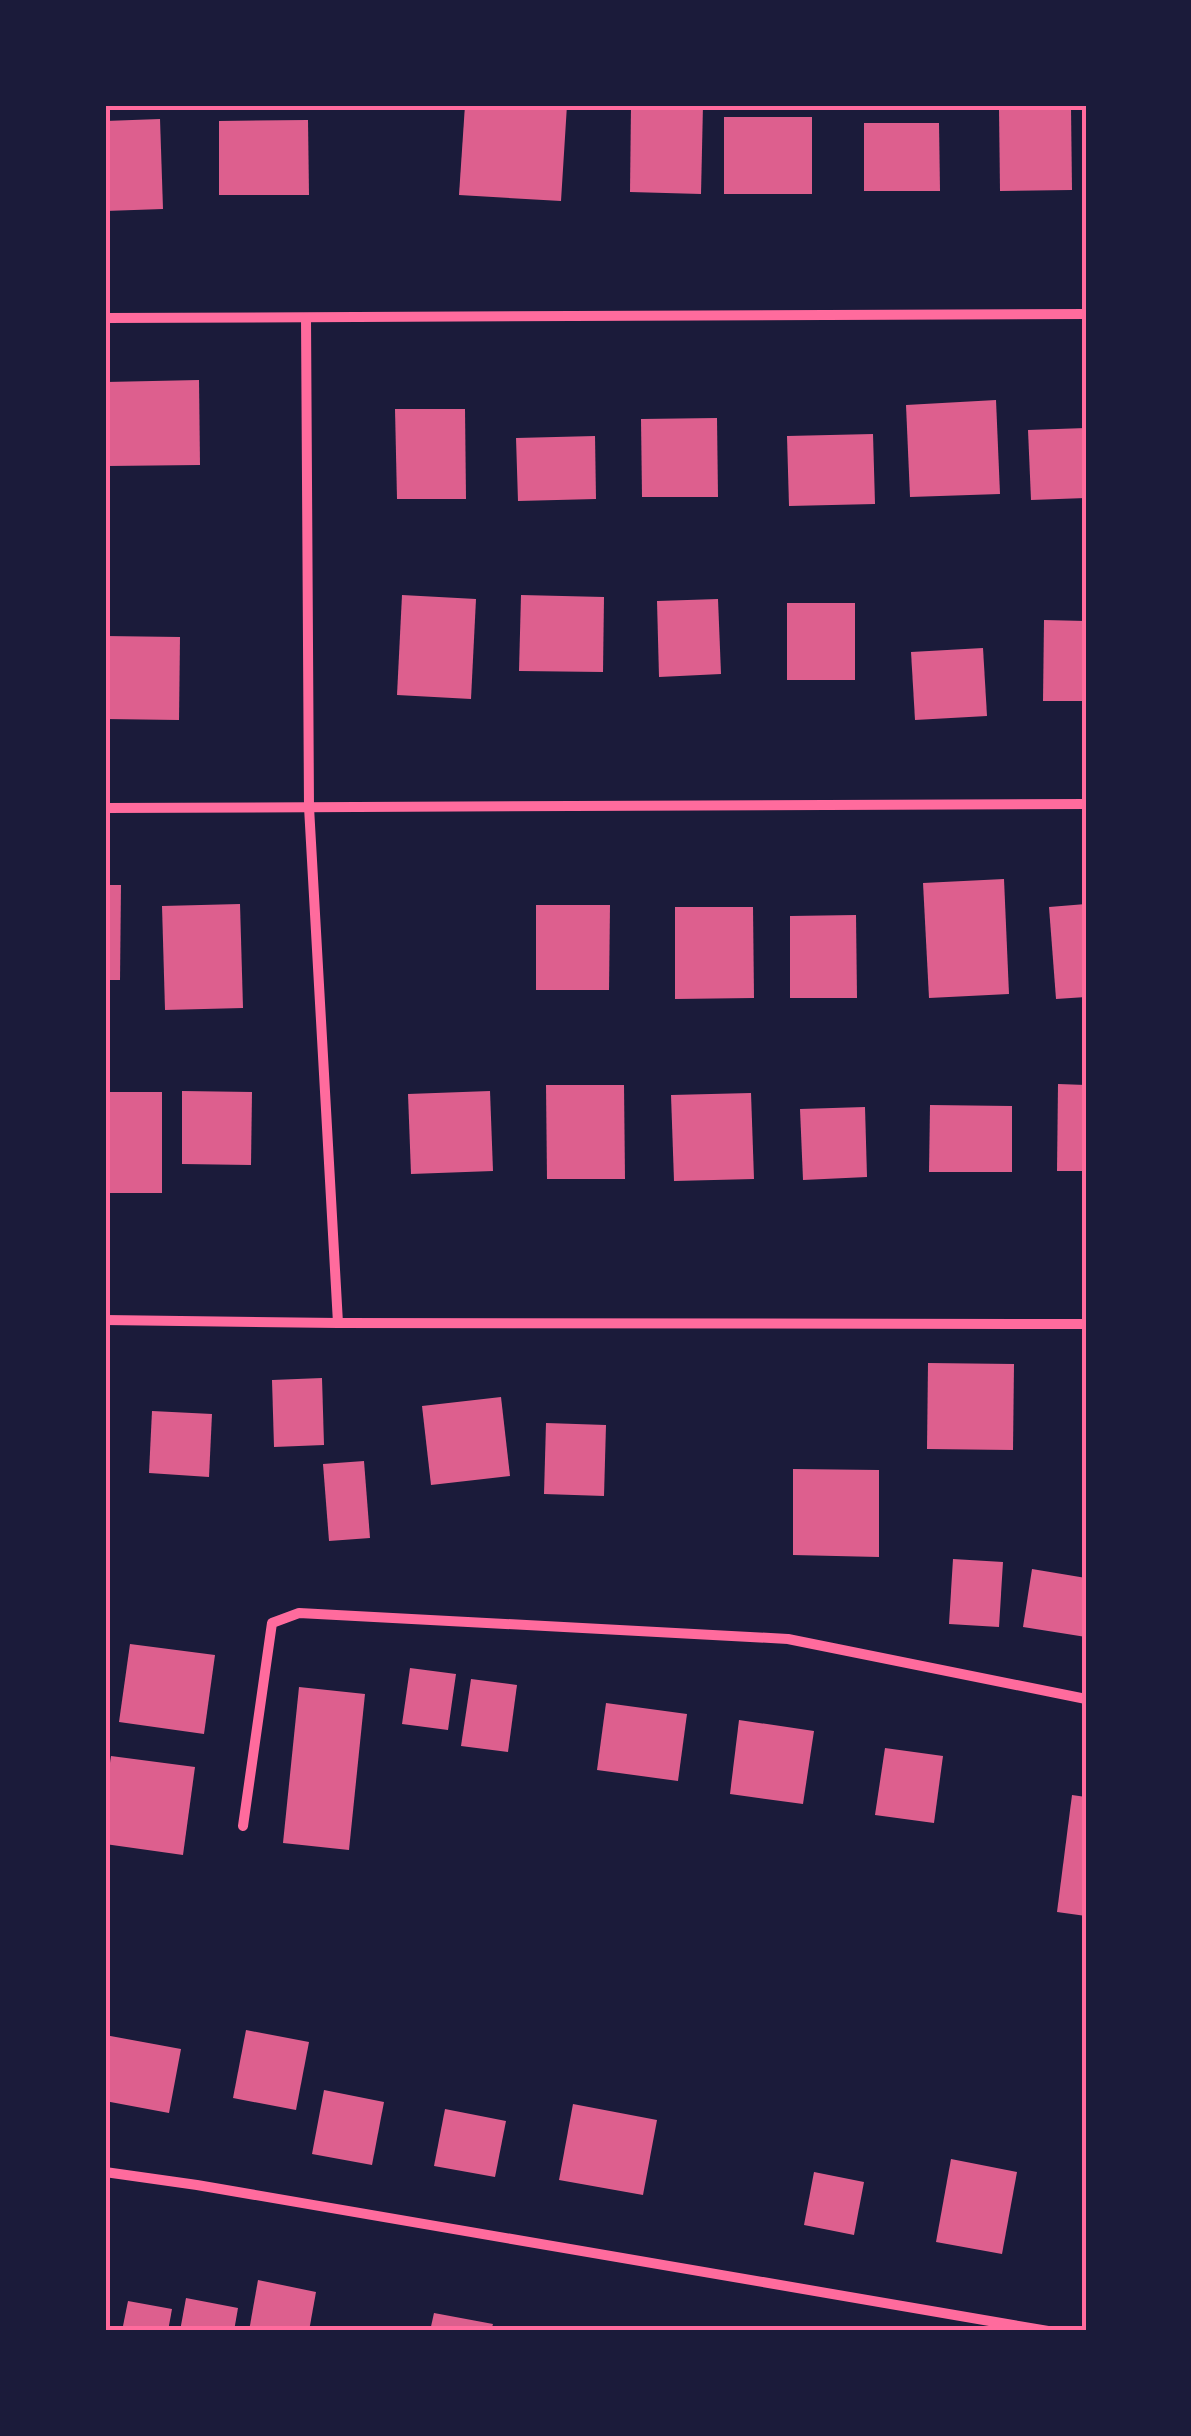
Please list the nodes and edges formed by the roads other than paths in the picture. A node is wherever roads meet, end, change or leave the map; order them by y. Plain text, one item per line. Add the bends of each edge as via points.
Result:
1 (1086, 314) edge
2 (105, 318) edge
3 (306, 318) junction
4 (1086, 804) edge
5 (309, 807) junction
6 (105, 808) edge
7 (105, 1320) edge
8 (338, 1324) junction
9 (1086, 1324) edge
10 (1086, 1698) edge
11 (243, 1826) dead end
12 (105, 2172) edge
13 (1048, 2331) edge

1 - 3 street
2 - 3 street
3 - 5 street
4 - 5 street
5 - 6 street
5 - 8 street
7 - 8 street
8 - 9 street
10 - 11 street via 788,1639 300,1613 272,1623
12 - 13 street

